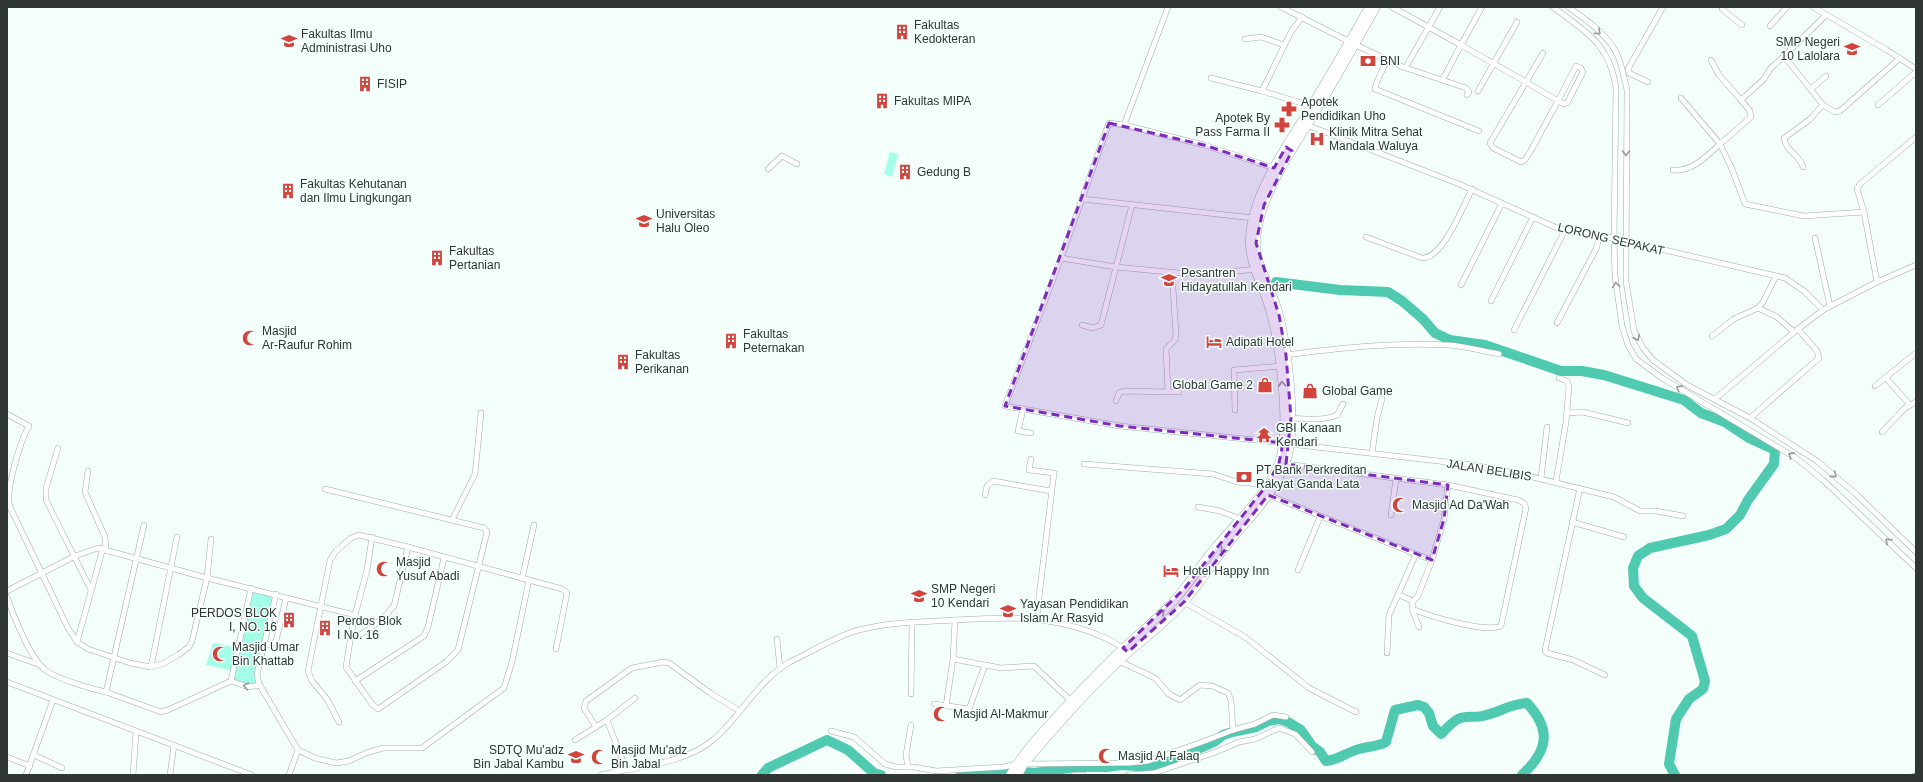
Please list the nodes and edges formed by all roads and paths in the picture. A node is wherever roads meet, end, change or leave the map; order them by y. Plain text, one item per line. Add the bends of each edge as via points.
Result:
1 (1168, 7) edge
2 (1281, 7) edge
3 (1369, 7) edge
4 (1376, 7) edge
5 (1392, 7) edge
6 (1440, 7) edge
7 (1482, 7) edge
8 (1552, 7) edge
9 (1568, 7) edge
10 (1663, 7) edge
11 (1787, 7) edge
12 (1812, 7) edge
13 (1721, 8) edge
14 (1826, 15) junction
15 (1302, 17) junction
16 (1517, 22) dead end
17 (1742, 25) dead end
18 (1770, 26) dead end
19 (1428, 28) junction
20 (1358, 33) junction
21 (1245, 39) dead end
22 (1353, 43) junction
23 (1284, 45) junction
24 (1461, 45) junction
25 (1543, 53) dead end
26 (1784, 56) junction
27 (1900, 58) junction
28 (1387, 60) junction
29 (1711, 60) dead end
30 (1494, 63) junction
31 (1407, 65) dead end
32 (1916, 70) edge
33 (1826, 76) dead end
34 (1444, 77) dead end
35 (1211, 78) dead end
36 (1526, 82) junction
37 (1648, 82) dead end
38 (1811, 89) junction
39 (1262, 91) junction
40 (1478, 91) dead end
41 (1467, 95) dead end
42 (1681, 98) dead end
43 (1740, 100) junction
44 (1558, 101) junction
45 (1824, 105) junction
46 (1878, 105) dead end
47 (1311, 106) junction
48 (1124, 125) junction
49 (1307, 125) junction
50 (1479, 131) dead end
51 (1916, 138) edge
52 (1720, 144) junction
53 (1289, 149) junction
54 (797, 164) dead end
55 (1803, 167) dead end
56 (1274, 168) junction
57 (768, 169) dead end
58 (1673, 170) dead end
59 (1472, 190) junction
60 (1082, 199) junction
61 (1502, 203) junction
62 (1132, 205) junction
63 (1864, 212) junction
64 (1533, 217) junction
65 (1253, 218) junction
66 (1565, 230) junction
67 (1600, 235) junction
68 (1366, 238) dead end
69 (1614, 238) junction
70 (1815, 238) dead end
71 (1626, 241) junction
72 (1061, 258) junction
73 (1916, 265) edge
74 (1116, 267) junction
75 (1259, 268) junction
76 (1172, 273) junction
77 (1776, 276) junction
78 (1877, 282) junction
79 (1461, 285) dead end
80 (1491, 301) dead end
81 (1830, 306) junction
82 (1758, 308) junction
83 (1823, 310) junction
84 (1557, 323) dead end
85 (1082, 325) dead end
86 (1514, 330) dead end
87 (1796, 331) junction
88 (1712, 336) dead end
89 (1916, 353) edge
90 (1499, 354) dead end
91 (1286, 355) junction
92 (1280, 366) junction
93 (1559, 378) dead end
94 (1886, 378) junction
95 (1875, 386) dead end
96 (1168, 392) junction
97 (1179, 392) dead end
98 (1382, 399) dead end
99 (1715, 399) junction
100 (1286, 400) junction
101 (1116, 401) dead end
102 (1916, 402) edge
103 (1343, 404) dead end
104 (1910, 405) junction
105 (1023, 409) junction
106 (1235, 410) dead end
107 (481, 413) dead end
108 (1567, 413) junction
109 (7, 414) edge
110 (1291, 418) junction
111 (1750, 418) junction
112 (1628, 422) dead end
113 (1547, 427) dead end
114 (1882, 432) dead end
115 (1031, 433) dead end
116 (1287, 444) junction
117 (58, 448) dead end
118 (1372, 453) junction
119 (1030, 459) dead end
120 (1084, 464) dead end
121 (1286, 464) junction
122 (88, 471) dead end
123 (1541, 478) junction
124 (1396, 479) junction
125 (1556, 482) junction
126 (1267, 484) junction
127 (1448, 485) junction
128 (1580, 488) junction
129 (325, 489) dead end
130 (1051, 491) junction
131 (985, 495) dead end
132 (1268, 495) junction
133 (1198, 507) dead end
134 (1391, 515) dead end
135 (1683, 516) dead end
136 (1320, 517) junction
137 (1240, 519) junction
138 (452, 520) junction
139 (1572, 522) junction
140 (144, 525) dead end
141 (534, 525) dead end
142 (177, 537) dead end
143 (372, 537) junction
144 (1624, 537) dead end
145 (211, 539) dead end
146 (408, 547) junction
147 (105, 548) junction
148 (1916, 552) edge
149 (1416, 554) junction
150 (75, 556) junction
151 (136, 558) junction
152 (444, 558) junction
153 (1432, 560) junction
154 (478, 566) junction
155 (171, 568) junction
156 (1916, 568) edge
157 (1298, 570) dead end
158 (42, 573) junction
159 (207, 578) junction
160 (522, 579) junction
161 (529, 580) junction
162 (250, 588) junction
163 (91, 590) junction
164 (7, 591) edge
165 (276, 594) junction
166 (1399, 595) junction
167 (7, 597) edge
168 (286, 598) junction
169 (1413, 601) junction
170 (1184, 602) junction
171 (319, 607) junction
172 (1412, 608) junction
173 (355, 615) junction
174 (1038, 618) junction
175 (955, 620) junction
176 (912, 623) junction
177 (1419, 627) dead end
178 (351, 635) junction
179 (777, 639) dead end
180 (77, 642) junction
181 (264, 644) junction
182 (556, 648) dead end
183 (1126, 650) junction
184 (7, 653) edge
185 (1387, 653) dead end
186 (114, 658) junction
187 (953, 659) junction
188 (1119, 661) junction
189 (984, 665) junction
190 (40, 666) junction
191 (151, 667) junction
192 (780, 669) junction
193 (1605, 674) dead end
194 (355, 681) junction
195 (7, 682) edge
196 (232, 682) junction
197 (260, 685) junction
198 (106, 692) junction
199 (911, 694) dead end
200 (636, 698) dead end
201 (53, 700) junction
202 (1071, 701) junction
203 (934, 704) dead end
204 (946, 706) junction
205 (740, 711) junction
206 (1356, 712) dead end
207 (1286, 717) dead end
208 (607, 720) junction
209 (339, 722) dead end
210 (911, 725) dead end
211 (596, 727) junction
212 (1232, 730) junction
213 (831, 731) dead end
214 (136, 732) junction
215 (575, 740) dead end
216 (174, 745) junction
217 (1032, 749) junction
218 (298, 750) junction
219 (1312, 752) dead end
220 (34, 755) junction
221 (7, 757) edge
222 (30, 766) junction
223 (908, 767) junction
224 (1019, 767) edge
225 (62, 768) dead end
226 (626, 770) junction
227 (26, 775) edge
228 (133, 775) edge
229 (170, 775) edge
230 (252, 775) edge
231 (289, 775) edge
232 (600, 775) edge
233 (1010, 775) edge
234 (1070, 775) edge
235 (1074, 775) edge
236 (1083, 775) edge
237 (1128, 775) edge

1 - 48 street
2 - 15 street
3 - 20 highway
4 - 20 highway
5 - 19 street
6 - 19 street
7 - 24 street
8 - 69 street via 1585,30 1602,48 1614,70
9 -> 71 street via 1609,41 1623,72 1627,90
10 - 37 street via 1628,69 1630,74
11 - 18 street
12 - 14 street
13 - 17 street
14 - 26 street
14 - 27 street
15 - 22 street
15 - 23 street
16 - 30 street
19 - 24 street
19 - 31 street
20 - 22 highway
21 - 23 street via 1261,37
22 - 28 street
22 - 47 highway
22 - 49 highway
23 - 39 street
24 - 30 street
24 - 34 street
25 - 36 street
26 - 38 street
26 - 43 street via 1770,69 1764,79
27 - 32 street
27 - 45 street via 1840,111 1835,112
28 - 41 street via 1461,86 1469,92
28 - 50 street via 1375,89
29 - 43 street via 1716,72
30 - 36 street
30 - 40 street
32 - 46 street
33 - 38 street
35 - 39 street
36 - 44 street
36 - 44 street via 1493,137 1490,145 1493,148 1521,162 1524,161
38 - 45 street
39 - 47 street
42 - 52 street
43 - 52 street via 1751,117
44 - 44 street via 1575,66 1581,68 1583,72 1567,103
45 - 55 street via 1784,138 1787,149 1802,162
47 - 53 highway
48 - 56 street via 1218,149
48 - 60 street via 1108,125
49 - 53 highway
49 - 59 street, LORONG SEPAKAT
51 - 63 street via 1860,184 1857,189
52 - 58 street via 1687,169
52 - 63 street via 1746,205 1804,216
53 - 56 highway
53 - 75 highway via 1259,219 1256,243
54 - 57 street via 782,156
56 - 65 highway
59 - 61 street, LORONG SEPAKAT
59 - 68 street via 1441,248 1428,258
60 - 62 street
60 - 72 street
61 - 64 street, LORONG SEPAKAT
61 - 79 street
62 - 65 street
62 - 74 street
63 - 78 street
64 - 66 street, LORONG SEPAKAT
64 - 80 street
65 - 75 highway via 1249,244
66 - 67 street, LORONG SEPAKAT
66 - 86 street
67 - 69 street, LORONG SEPAKAT
67 - 84 street via 1596,249
69 - 71 street, LORONG SEPAKAT
156 -> 69 street via 1823,480 1796,458 1662,378 1636,359 1622,326 1615,276
70 - 81 street
71 - 77 street, LORONG SEPAKAT
71 -> 99 street via 1628,302 1634,332 1643,348 1653,360 1687,385
72 - 74 street
72 - 105 street, JALAN BELIBIS via 1005,406
73 - 78 street
74 - 76 street
74 - 85 street via 1101,325 1093,328
75 - 76 street via 1200,275
75 - 91 highway via 1279,316
75 - 92 highway via 1273,318
76 - 96 street via 1176,334 1175,340 1166,349
77 - 82 street via 1768,295
77 - 83 street, LORONG SEPAKAT via 1793,282
78 - 81 street
81 - 83 street
82 - 87 street via 1777,317
82 - 88 street via 1734,319
83 - 87 street
87 - 99 street
87 - 111 street via 1819,353 1819,358
89 - 94 street
90 - 91 street via 1437,345 1354,347
91 - 100 highway
100 -> 92 highway
92 - 106 street via 1234,370
93 - 108 street via 1569,386
94 - 95 street
94 - 104 street
96 - 97 street
96 - 101 street via 1124,390 1119,393
98 - 118 street via 1376,418
99 - 111 street
100 - 110 highway
100 - 116 highway
102 - 104 street
103 - 110 street via 1337,415 1331,418
104 - 114 street
105 - 115 street via 1018,431
105 - 116 street, JALAN BELIBIS via 1120,426
107 - 138 street via 475,474
108 - 112 street via 1583,412
108 - 125 street
109 - 158 street via 29,426 20,445 9,502
110 - 116 highway
111 -> 148 street via 1817,461 1857,495
113 - 123 street
116 - 118 street, JALAN BELIBIS
116 - 121 highway
116 - 126 highway
117 - 150 street via 45,496
118 - 123 street, JALAN BELIBIS via 1473,465
119 - 130 street via 1029,470 1054,473
120 - 126 street via 1213,474 1237,482
121 - 124 street
121 - 132 highway
122 - 147 street via 85,492 105,537
123 - 125 street, JALAN BELIBIS
124 - 127 street
124 - 134 street
125 - 128 street, JALAN BELIBIS
126 - 137 highway
127 - 153 street via 1444,519
127 - 172 street via 1518,500 1526,505 1502,624 1493,627 1441,620
128 - 135 street, JALAN BELIBIS via 1618,499 1640,511
128 - 139 street
129 - 138 street
130 - 131 street via 993,481 987,486
130 - 174 street
132 - 136 street
132 -> 170 highway
133 - 137 street via 1220,511
136 - 149 street
136 - 157 street
183 -> 137 highway via 1174,601 1214,548
138 - 154 street via 486,529
139 - 144 street
139 - 193 street via 1545,650 1547,653
140 - 151 street
141 - 160 street
142 - 155 street
143 - 146 street
143 - 171 street via 354,537 332,556
143 - 173 street via 367,570
145 - 159 street
146 - 152 street
146 - 178 street via 394,606 368,630 360,635
147 - 150 street via 92,549
147 - 151 street
147 - 163 street
149 - 153 street
149 - 166 street
150 - 158 street
150 - 163 street
151 - 155 street
151 - 186 street
152 - 154 street
152 - 194 street via 424,636
153 - 169 street via 1418,596
154 - 160 street
154 - 194 street via 467,616 455,654 413,686 378,708
155 - 159 street
155 - 191 street
158 - 164 street
158 - 180 street
159 - 162 street
159 - 191 street via 190,645 168,660
160 - 161 street
161 - 182 street via 567,593
161 - 218 street via 504,688 429,745 417,749 383,748 336,763 315,758
162 - 165 street
162 - 196 street
163 - 180 street
165 - 168 street
165 - 181 street
166 - 169 street
166 - 185 street via 1389,615
167 - 190 street
168 - 171 street
168 - 181 street via 276,641 271,645
169 - 172 street
170 - 183 highway
170 - 206 street via 1245,637 1309,688
171 - 173 street
171 - 209 street via 308,671
172 - 177 street
173 - 178 street
174 - 175 street
174 - 183 street via 1081,628 1111,640
175 - 176 street
175 - 187 street
176 - 192 street via 854,631
176 - 199 street
178 - 194 street via 345,665
179 - 192 street
180 - 186 street via 85,648
181 - 197 street via 257,674
183 - 188 highway
183 - 202 highway
184 - 190 street
186 - 191 street
186 - 198 street
187 - 189 street
187 - 204 street
188 - 212 street via 1155,678 1169,694 1180,700 1200,685 1212,686 1228,693 1231,700
188 - 217 highway
189 - 202 street via 1006,669 1034,666
189 - 204 street via 969,709
190 - 198 street via 53,674
192 - 205 street
195 - 201 street
197 -> 196 street via 248,687
196 - 198 street via 161,712
197 - 218 street
200 - 208 street
201 - 214 street
201 - 220 street
202 - 217 highway
203 - 204 street
205 - 211 street via 710,694 669,663 663,662 632,668 586,701 584,708
205 - 226 street via 714,739 694,752
207 - 212 street via 1273,715
208 - 211 street
208 - 226 street
210 - 223 street via 906,755
211 - 215 street
212 - 224 street via 1148,761
213 - 223 street via 854,737 886,764
214 - 216 street
214 - 228 street
216 - 229 street
216 - 230 street
217 - 224 highway
218 - 231 street
219 - 237 street via 1295,734 1278,728 1255,739 1239,742 1154,773
220 - 222 street
220 - 225 street
221 - 222 street
222 - 227 street
223 - 224 street via 936,771
224 - 233 highway
226 - 232 street
234 - 235 street
235 - 236 street

